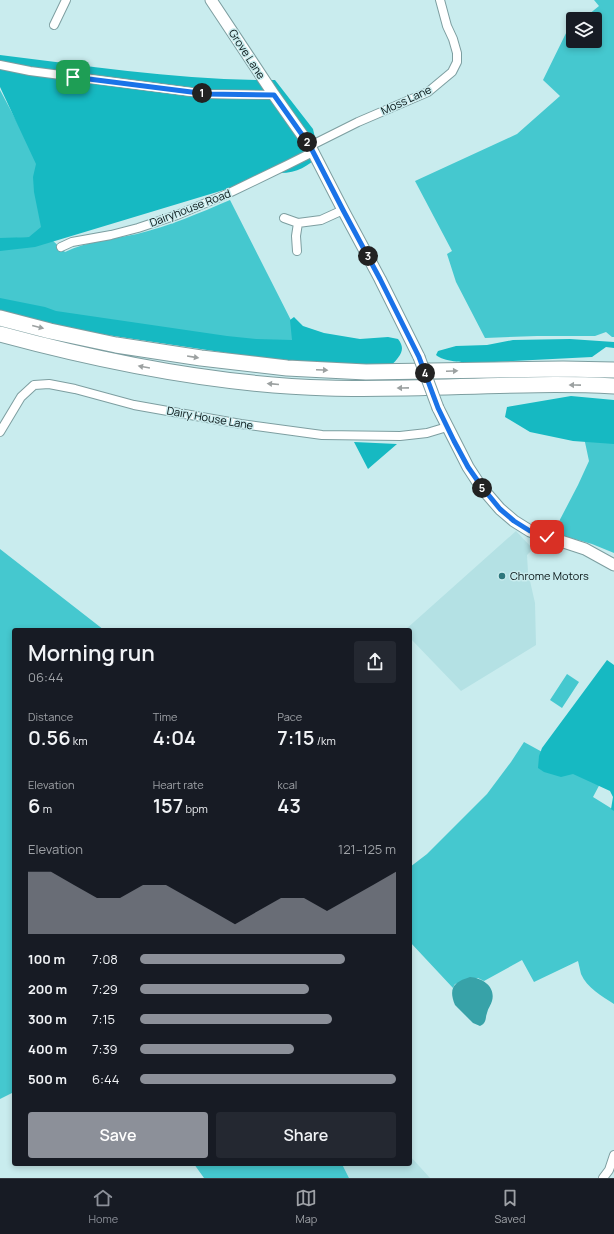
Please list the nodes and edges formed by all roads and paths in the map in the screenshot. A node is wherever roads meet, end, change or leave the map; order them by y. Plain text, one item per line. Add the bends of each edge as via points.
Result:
1 (66, 0) edge
2 (211, 0) edge
3 (440, 0) edge
4 (54, 25) dead end
5 (0, 65) edge
6 (274, 95) junction
7 (311, 149) junction
8 (343, 210) junction
9 (284, 218) dead end
10 (298, 223) junction
11 (61, 247) dead end
12 (298, 251) dead end
13 (0, 318) edge
14 (0, 334) edge
15 (614, 370) edge
16 (614, 386) edge
17 (447, 427) junction
18 (0, 432) edge
19 (614, 565) edge
20 (614, 1155) edge
21 (603, 1178) edge

1 - 4 street
2 - 6 street, Grove Lane
3 - 7 street, Moss Lane via 457,53 457,62 452,72 428,92 358,122
5 - 6 street via 207,94
6 - 7 street, Grove Lane
7 - 8 street, Grove Lane
7 - 11 street, Dairyhouse Road via 287,165 177,215 138,228 72,242
8 - 10 street via 320,220
8 - 17 street, Grove Lane, bridge via 419,357
9 - 10 street
10 - 12 street
13 -> 15 highway via 116,345 287,368 366,372
16 -> 14 highway via 526,385 368,389 287,386 152,369
17 - 18 street, Dairy House Lane via 427,433 400,436 322,435 134,405 49,384 34,385 21,397
17 - 19 street, Grove Lane via 468,467 482,487 514,521 530,531 585,549
20 - 21 street

